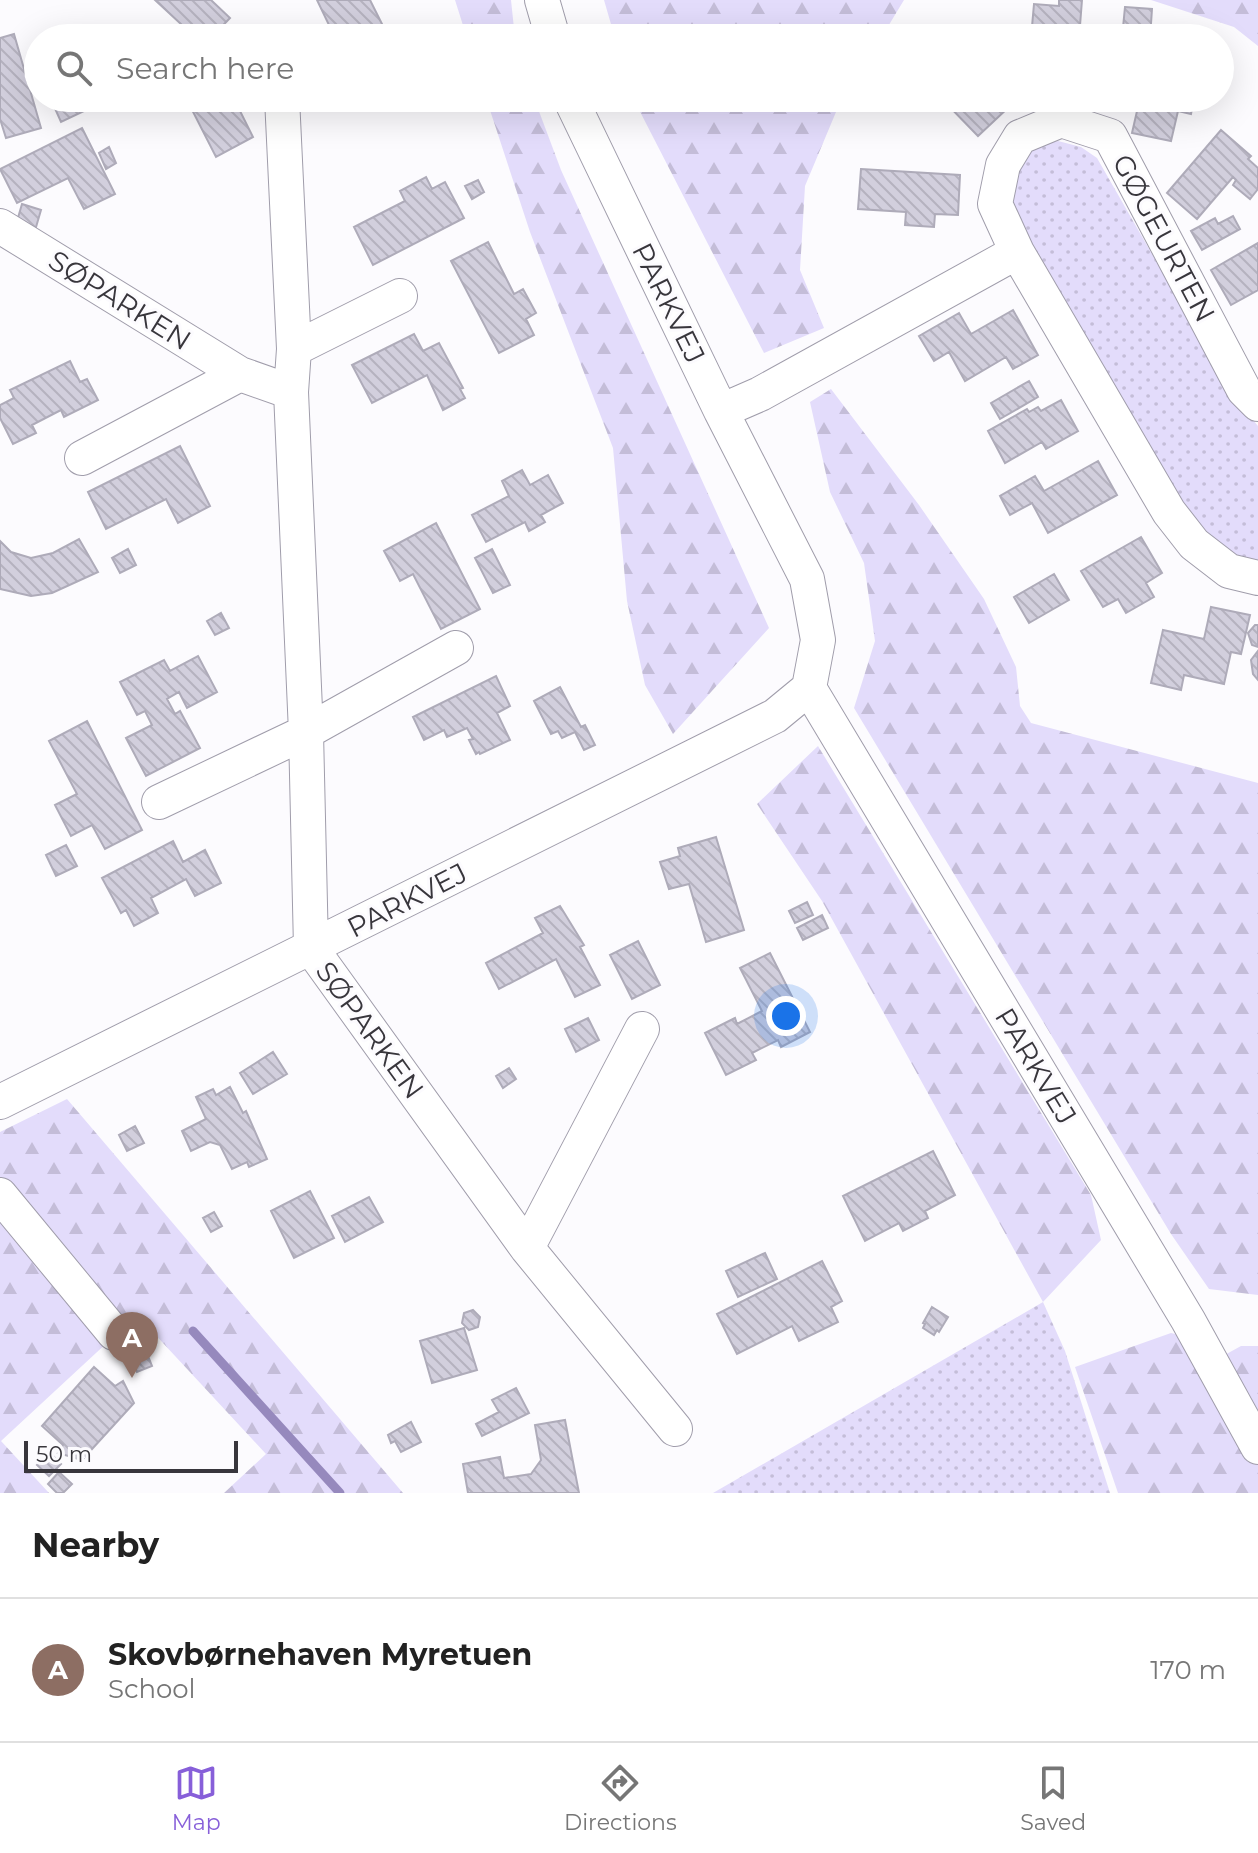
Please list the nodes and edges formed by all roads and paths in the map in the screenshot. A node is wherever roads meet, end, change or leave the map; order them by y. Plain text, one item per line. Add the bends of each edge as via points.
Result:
1 (542, 0) edge
2 (549, 24) edge
3 (283, 112) edge
4 (577, 112) edge
5 (0, 226) edge
6 (1017, 252) junction
7 (400, 296) dead end
8 (294, 349) junction
9 (240, 374) junction
10 (291, 392) junction
11 (1258, 404) edge
12 (721, 411) junction
13 (82, 458) dead end
14 (1258, 578) edge
15 (456, 648) dead end
16 (809, 688) junction
17 (306, 732) junction
18 (159, 802) dead end
19 (311, 948) junction
20 (642, 1029) dead end
21 (0, 1102) edge
22 (0, 1195) edge
23 (527, 1248) junction
24 (114, 1333) dead end
25 (675, 1429) dead end
26 (1258, 1447) edge

1 - 2 street
3 - 8 street, SØPARKEN
4 - 12 street, PARKVEJ
5 - 9 street, SØPARKEN
6 - 11 street, GØGEURTEN via 995,204 1003,165 1020,137 1061,120 1110,136 1244,390
6 - 12 street
6 - 14 street, GØGEURTEN via 1169,512 1194,544 1229,571
7 - 8 street
8 - 10 street, SØPARKEN
9 - 10 street, SØPARKEN
9 - 13 street
10 - 17 street, SØPARKEN
12 - 16 street, PARKVEJ via 807,579 818,640
15 - 17 street
16 - 19 street, PARKVEJ via 775,716
16 - 26 street, PARKVEJ via 1172,1293
17 - 18 street
17 - 19 street, SØPARKEN
19 - 21 street, PARKVEJ
19 - 23 street, SØPARKEN
20 - 23 street
22 - 24 street
23 - 25 street, SØPARKEN

